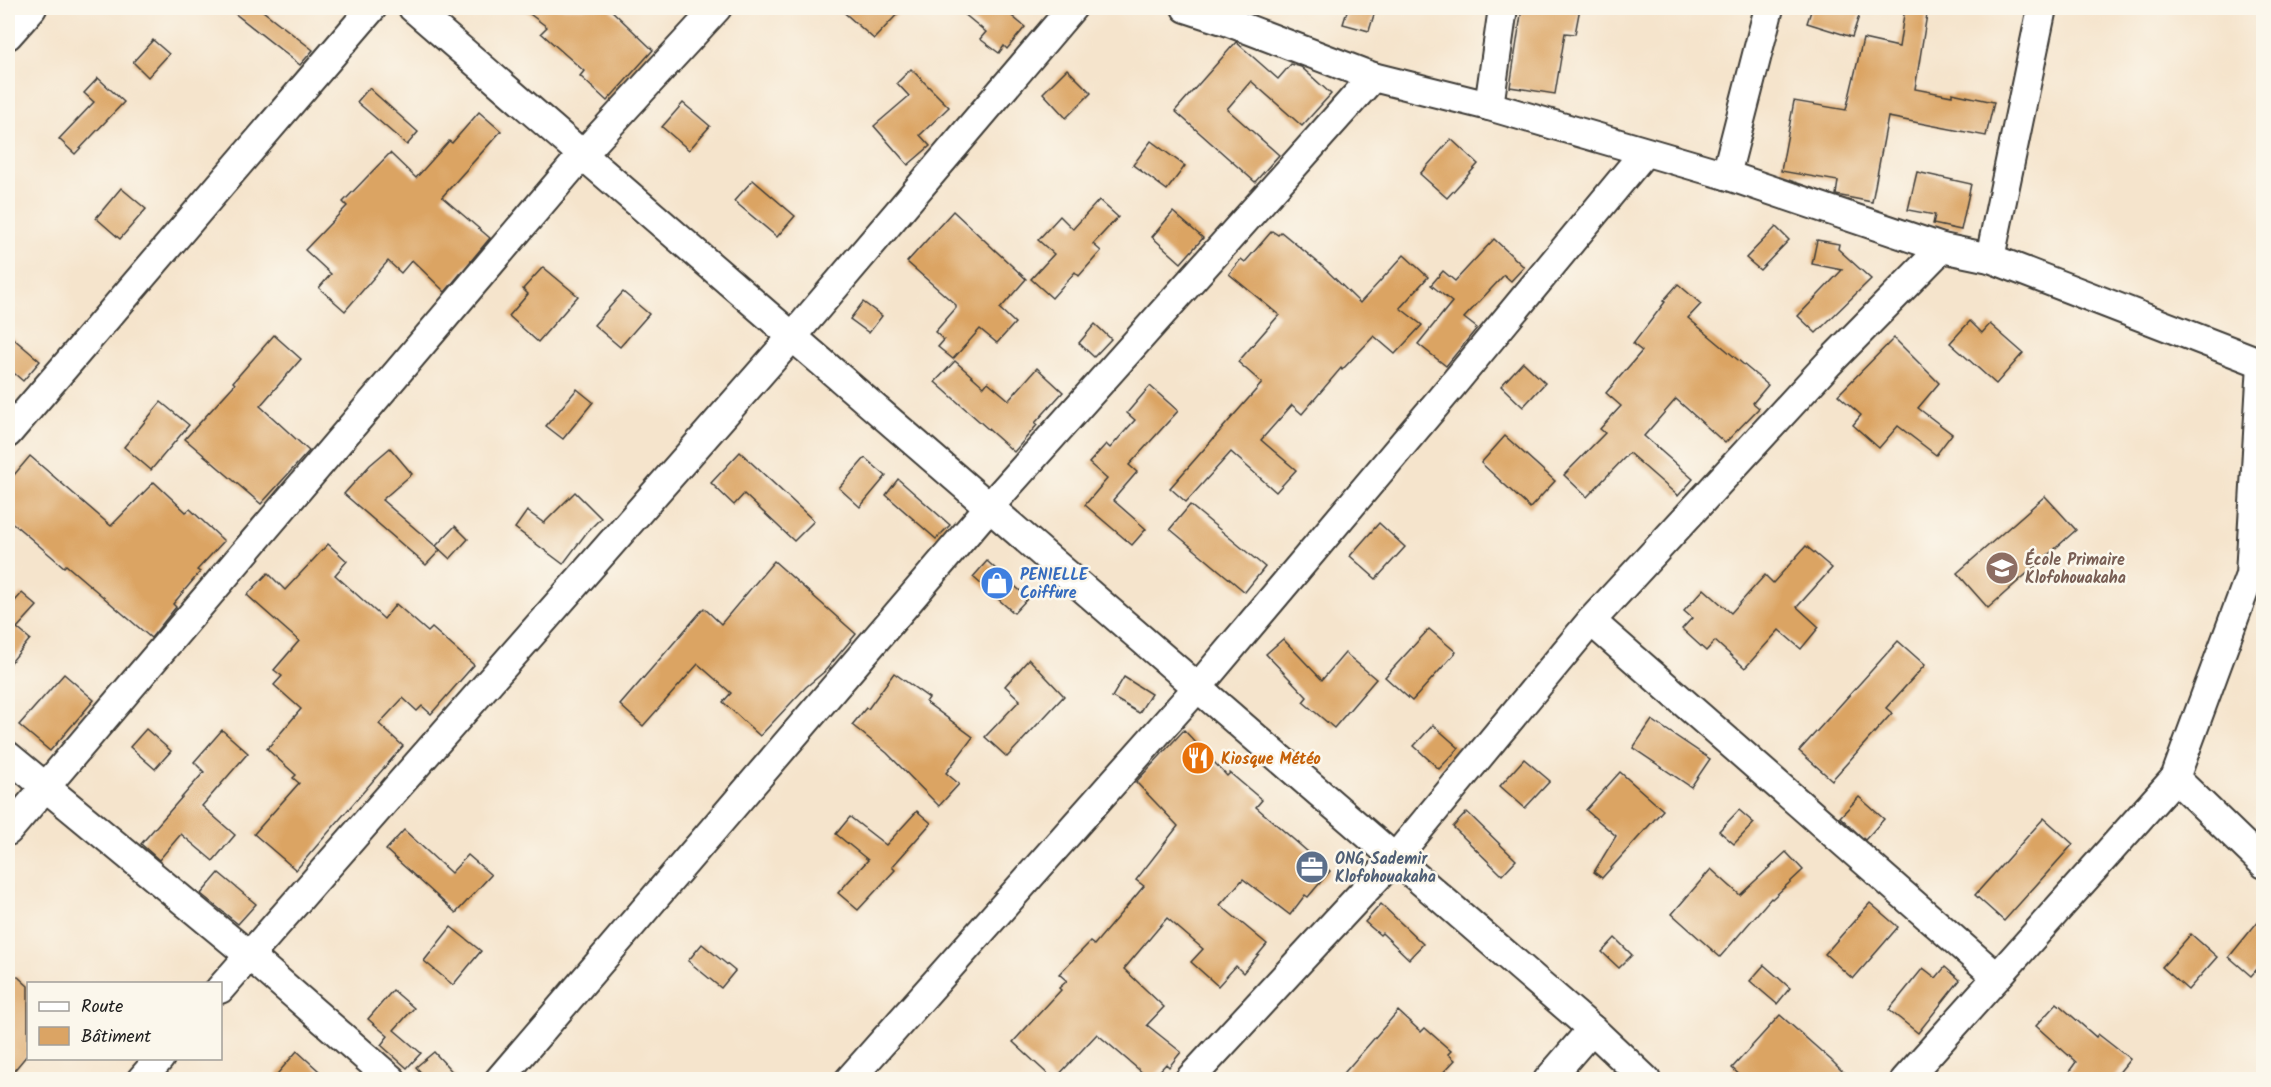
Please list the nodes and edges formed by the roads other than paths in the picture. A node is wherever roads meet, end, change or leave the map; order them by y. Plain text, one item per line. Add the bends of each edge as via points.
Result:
1 (32, 8) edge
2 (372, 8) edge
3 (413, 8) edge
4 (717, 8) edge
5 (1072, 8) edge
6 (1186, 8) edge
7 (1503, 8) edge
8 (1769, 8) edge
9 (2042, 8) edge
10 (1230, 15) edge
11 (8, 35) edge
12 (1373, 77) junction
13 (1489, 106) junction
14 (1644, 153) junction
15 (583, 154) junction
16 (1726, 175) junction
17 (1942, 248) junction
18 (1990, 258) junction
19 (793, 336) junction
20 (2263, 363) edge
21 (8, 434) edge
22 (989, 507) junction
23 (1591, 621) junction
24 (1197, 687) junction
25 (8, 756) edge
26 (2175, 778) junction
27 (45, 787) junction
28 (8, 831) edge
29 (1395, 858) junction
30 (2264, 864) edge
31 (250, 956) junction
32 (1997, 977) junction
33 (222, 987) edge
34 (1592, 1029) junction
35 (159, 1060) edge
36 (141, 1080) edge
37 (392, 1080) edge
38 (499, 1080) edge
39 (849, 1080) edge
40 (1189, 1080) edge
41 (1548, 1080) edge
42 (1646, 1080) edge
43 (1905, 1080) edge

1 - 11 street
2 - 21 street
3 - 15 street
4 - 15 street
5 - 19 street
6 - 10 street
7 - 13 street
8 - 16 street
9 - 18 street
10 - 12 street
12 - 13 street
12 - 22 street
13 - 14 street
14 - 16 street
14 - 24 street
15 - 19 street
15 - 27 street
16 - 17 street
17 - 18 street
17 - 23 street via 1828,364
18 - 20 street
19 - 22 street
19 - 31 street
20 - 26 street via 2250,575
22 - 24 street
22 - 38 street
23 - 29 street
23 - 32 street
24 - 29 street
24 - 39 street
25 - 27 street
26 - 30 street
26 - 32 street
27 - 28 street
27 - 31 street
29 - 34 street
29 - 40 street
31 - 33 street
31 - 37 street
32 - 43 street
34 - 41 street
34 - 42 street
35 - 36 street

